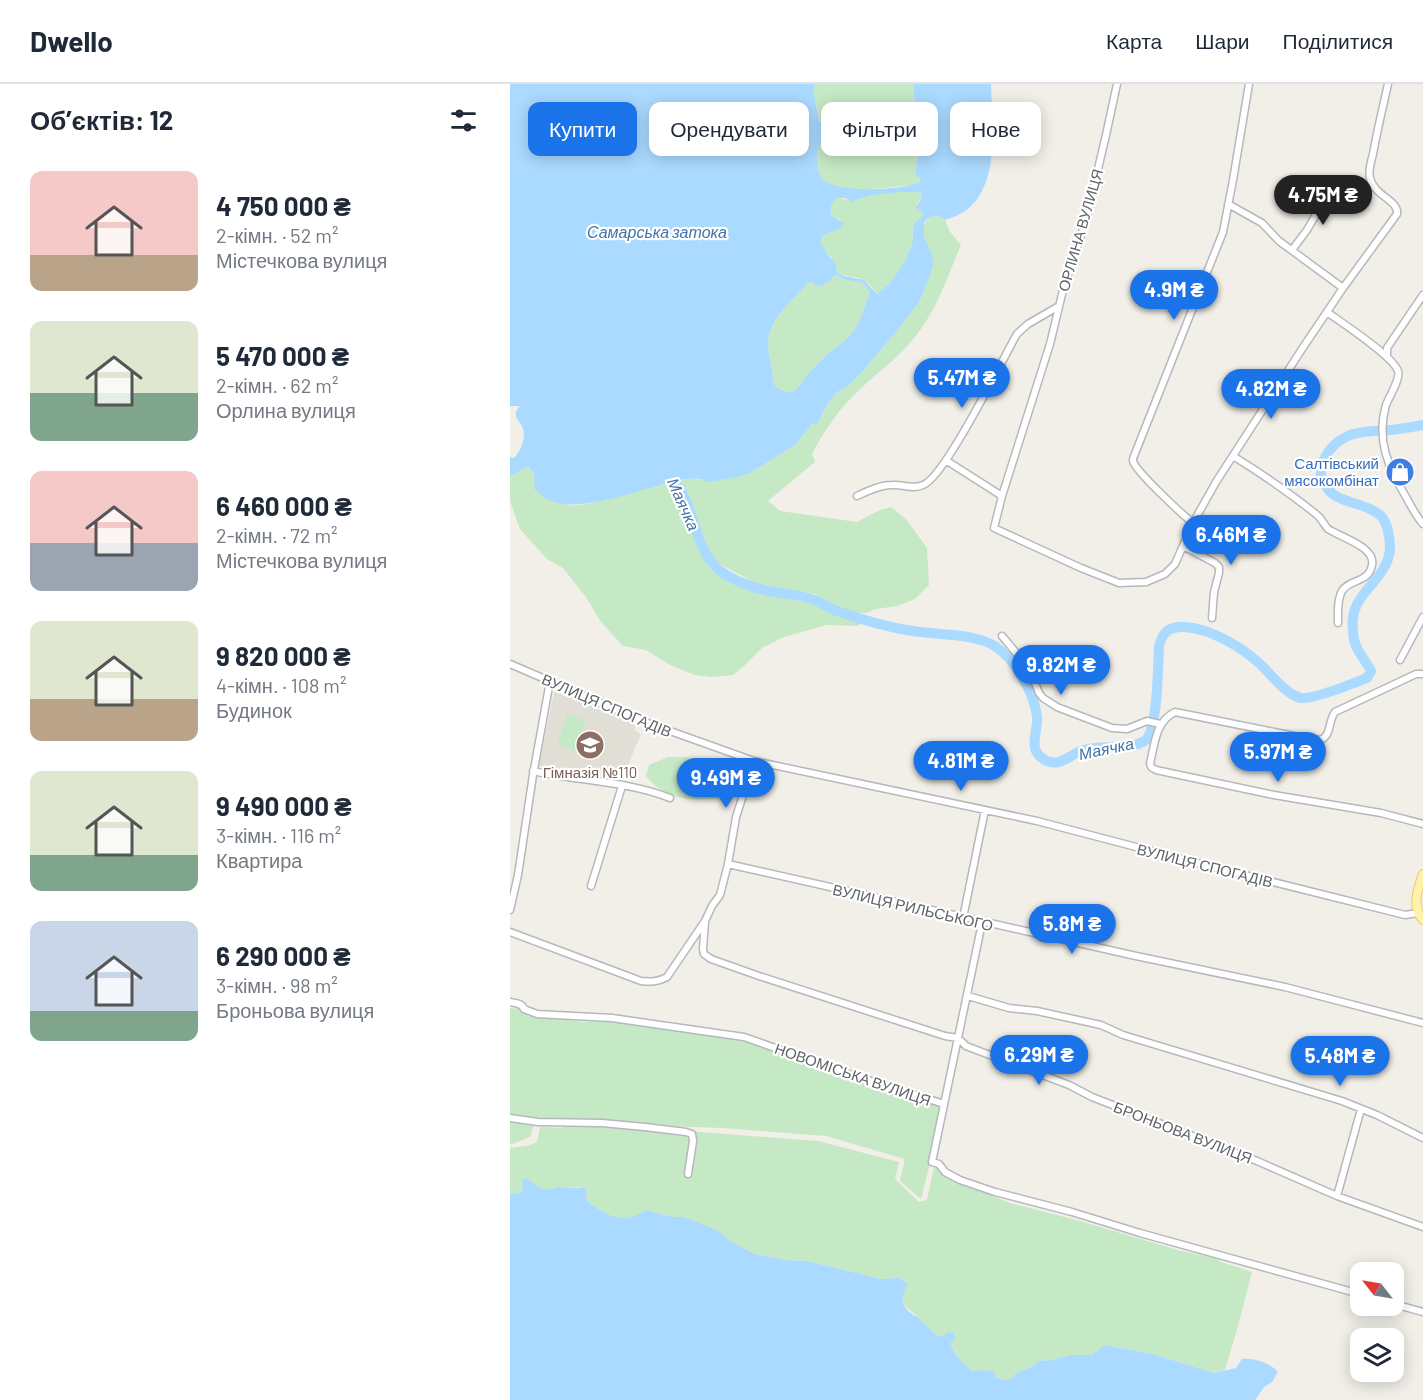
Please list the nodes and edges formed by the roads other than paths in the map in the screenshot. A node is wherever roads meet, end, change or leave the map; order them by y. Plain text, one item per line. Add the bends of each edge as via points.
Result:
1 (1117, 84) edge
2 (1249, 84) edge
3 (1389, 84) edge
4 (1332, 186) dead end
5 (1228, 204) junction
6 (1292, 250) junction
7 (1343, 288) junction
8 (1423, 295) edge
9 (1059, 306) junction
10 (1327, 312) junction
11 (1387, 356) junction
12 (1233, 456) junction
13 (947, 461) junction
14 (857, 496) dead end
15 (1002, 496) junction
16 (1193, 523) junction
17 (1423, 524) edge
18 (1183, 546) junction
19 (1423, 617) edge
20 (1212, 618) dead end
21 (1338, 623) dead end
22 (1002, 636) dead end
23 (1400, 660) dead end
24 (510, 664) edge
25 (1423, 674) edge
26 (550, 681) junction
27 (1158, 723) junction
28 (754, 761) junction
29 (533, 771) junction
30 (622, 786) junction
31 (670, 798) dead end
32 (985, 810) junction
33 (1423, 824) edge
34 (728, 864) junction
35 (1423, 874) edge
36 (591, 886) dead end
37 (510, 910) edge
38 (1420, 917) edge
39 (963, 918) junction
40 (705, 921) junction
41 (982, 922) junction
42 (510, 932) edge
43 (968, 996) junction
44 (510, 1002) edge
45 (1423, 1023) edge
46 (958, 1038) junction
47 (944, 1104) junction
48 (1361, 1109) junction
49 (510, 1118) edge
50 (1423, 1138) edge
51 (688, 1174) dead end
52 (1337, 1196) junction
53 (1423, 1227) edge
54 (1350, 1291) edge
55 (1404, 1307) edge
56 (1423, 1312) edge

1 - 9 street, ОРЛИНА ВУЛИЦЯ via 1086,220
2 - 5 street
3 - 7 street via 1370,176 1376,190 1398,209 1397,214
4 - 6 street
5 - 6 street via 1262,224
5 - 16 street via 1223,232 1133,461
6 - 7 street
7 - 10 street
8 - 11 street via 1387,348
9 - 13 street, ОРЛИНА ВУЛИЦЯ via 1017,334
9 - 15 street, ОРЛИНА ВУЛИЦЯ
10 - 11 street
10 - 12 street
11 - 17 street via 1398,376 1382,425 1383,443 1393,475
12 - 16 street
12 - 21 street via 1302,502 1326,527 1371,555 1370,572 1342,592
13 - 14 street, ОРЛИНА ВУЛИЦЯ via 922,486 892,485
13 - 15 street
15 - 18 street, ОРЛИНА ВУЛИЦЯ via 994,528 1119,583 1146,582 1165,574 1175,564
16 - 18 street
18 - 20 street via 1219,567
19 - 23 street
22 - 27 street via 1048,702 1112,728 1127,729 1147,721
24 - 26 street, ВУЛИЦЯ СПОГАДІВ
25 - 27 street via 1335,712 1328,735 1321,740 1175,712
26 - 28 street, ВУЛИЦЯ СПОГАДІВ via 645,722
26 - 29 street
27 - 33 street via 1149,763 1156,770
28 - 32 street, ВУЛИЦЯ СПОГАДІВ
28 - 34 street via 736,817
29 - 30 street
29 - 37 street
30 - 31 street
30 - 36 street
32 - 38 street, ВУЛИЦЯ СПОГАДІВ
32 - 39 street
34 - 39 street, ВУЛИЦЯ РИЛЬСЬКОГО
34 - 40 street via 720,895
35 - 38 main road via 1416,904
39 - 41 street, ВУЛИЦЯ РИЛЬСЬКОГО
40 - 42 street via 667,978 650,982
40 - 46 street, БРОНЬОВА ВУЛИЦЯ via 703,949 711,960
41 - 43 street
41 - 45 street, ВУЛИЦЯ РИЛЬСЬКОГО via 1285,987
43 - 46 street
43 - 48 street via 1101,1025
44 - 47 street, НОВОМІСЬКА ВУЛИЦЯ via 537,1014 612,1018 744,1037
46 - 47 street
46 - 52 street, БРОНЬОВА ВУЛИЦЯ via 966,1046
47 - 54 street, НОВОМІСЬКА ВУЛИЦЯ via 932,1162 960,1180
48 - 50 street
48 - 52 street
49 - 51 street via 686,1132 692,1134 693,1141
52 - 53 street, БРОНЬОВА ВУЛИЦЯ
55 - 56 street

